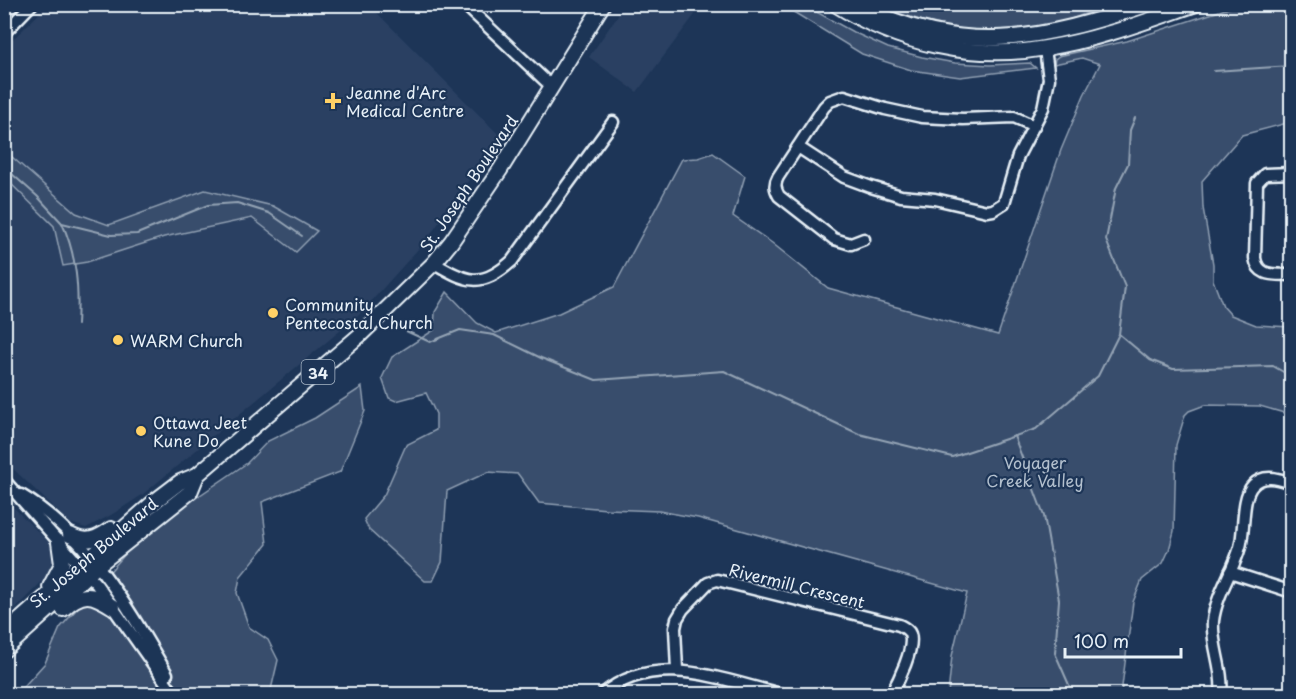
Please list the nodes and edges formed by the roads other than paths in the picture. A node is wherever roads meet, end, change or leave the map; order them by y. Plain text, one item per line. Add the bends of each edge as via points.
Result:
1 (32, 4) edge
2 (464, 4) edge
3 (603, 4) edge
4 (835, 4) edge
5 (856, 4) edge
6 (1149, 4) edge
7 (1196, 4) edge
8 (4, 33) edge
9 (1042, 34) junction
10 (1045, 49) junction
11 (551, 86) junction
12 (613, 122) dead end
13 (1034, 126) junction
14 (798, 147) junction
15 (1292, 172) edge
16 (864, 239) dead end
17 (434, 263) junction
18 (1292, 275) edge
19 (197, 475) junction
20 (4, 480) edge
21 (1292, 483) edge
22 (155, 501) junction
23 (64, 539) junction
24 (89, 566) junction
25 (1230, 572) junction
26 (1292, 591) edge
27 (41, 601) junction
28 (113, 607) junction
29 (4, 634) edge
30 (4, 650) edge
31 (4, 660) edge
32 (677, 670) junction
33 (762, 692) edge
34 (176, 694) edge
35 (603, 694) edge
36 (781, 694) edge
37 (891, 694) edge
38 (1221, 694) edge

1 - 8 street
2 - 11 street
3 - 11 main road, St. Joseph Boulevard / 34
4 - 10 main road via 903,38 935,47 1001,52
5 - 9 main road via 916,29 965,38
6 - 9 main road
7 - 10 main road
9 - 10 main road
10 - 13 street via 1049,80
11 - 17 main road, St. Joseph Boulevard / 34 via 500,170
12 - 17 street via 512,261 497,274 481,280 461,278
13 - 14 street via 1014,117 922,117 844,96 824,107
13 - 14 street via 1018,156 1004,203 987,212 871,187 844,177
14 - 16 street via 776,181 779,196 834,239 851,244
15 - 18 street via 1265,174 1257,183 1255,258 1261,271
17 - 19 main road, St. Joseph Boulevard / 34 via 360,335
19 - 22 main road, St. Joseph Boulevard / 34
19 - 24 main road, St. Joseph Boulevard / 34 via 190,492
20 - 23 street via 39,506
21 - 25 street via 1262,479 1247,493 1240,548
22 - 23 main road via 141,506 99,538
22 - 24 main road, St. Joseph Boulevard / 34
23 - 24 street
23 - 27 main road via 61,570
24 - 27 main road, St. Joseph Boulevard / 34
24 - 28 street
24 - 30 main road, St. Joseph Boulevard / 34
24 - 34 street via 149,644
25 - 26 street
25 - 38 street via 1213,620
27 - 29 main road, St. Joseph Boulevard / 34
28 - 31 main road via 88,595 73,600
28 - 34 street
32 - 33 street
32 - 35 street via 637,676
32 - 37 street, Rivermill Crescent via 677,619 708,583 717,580 905,628 910,644 902,675
33 - 36 street

